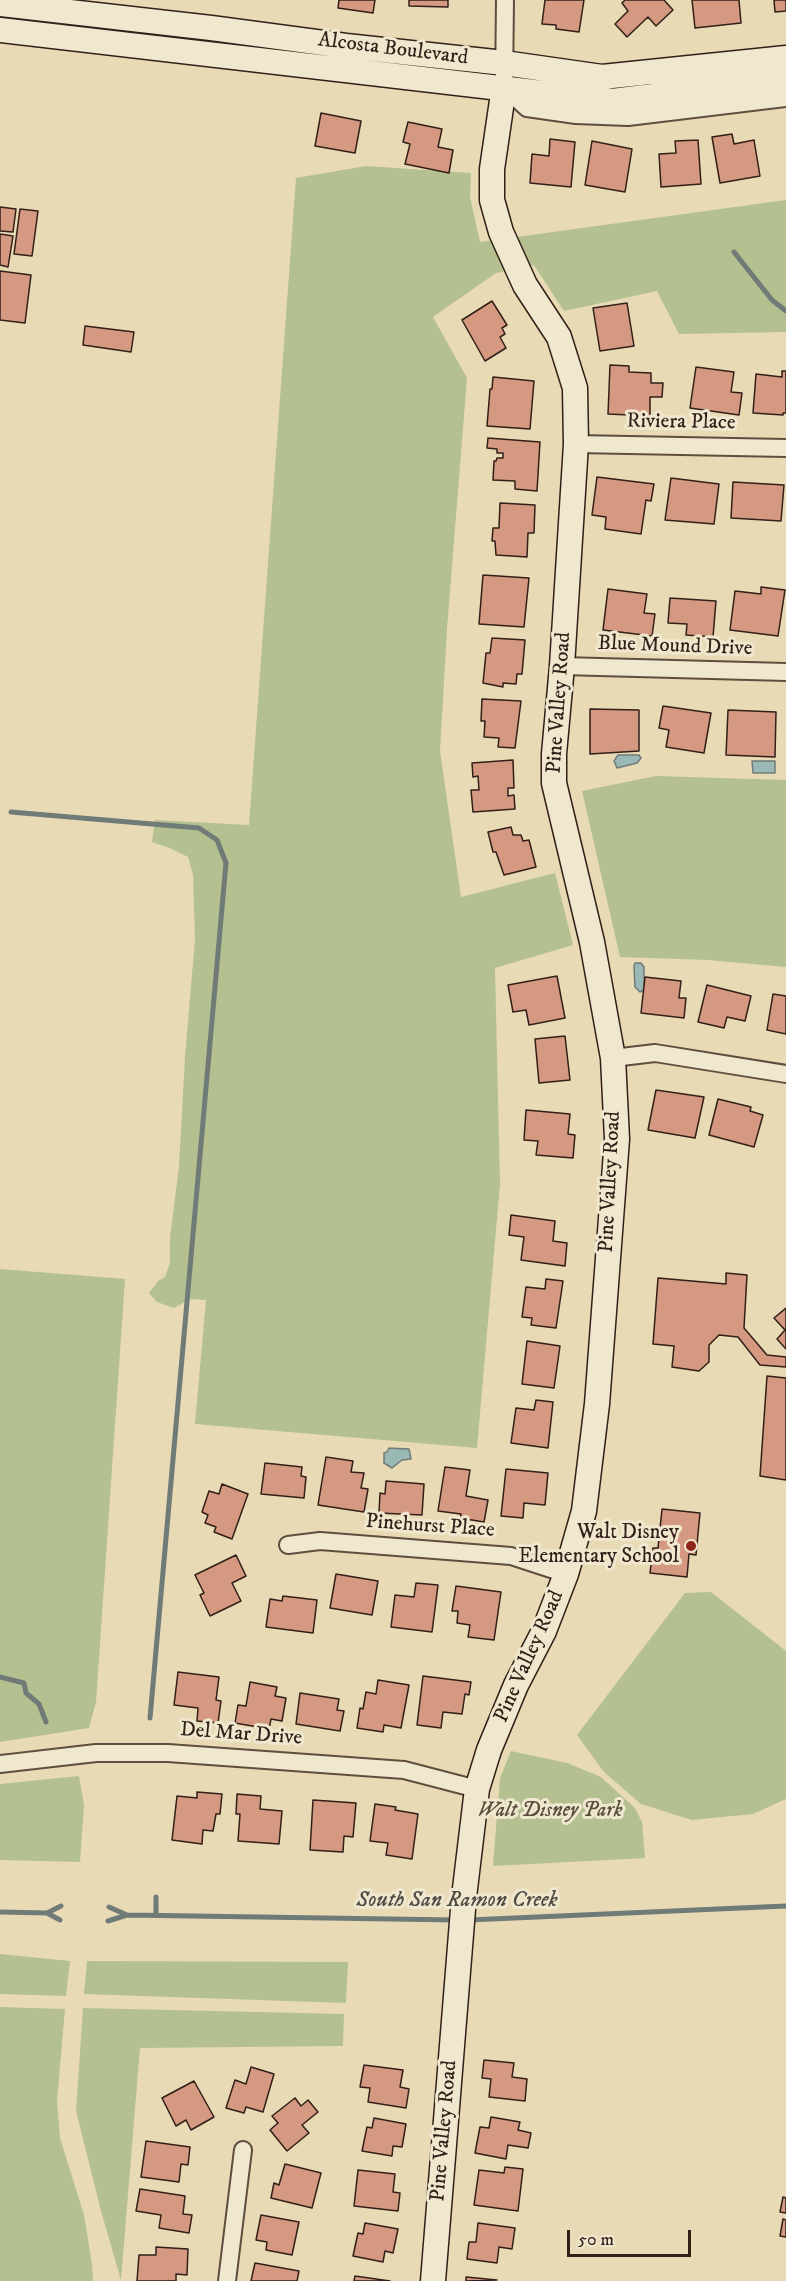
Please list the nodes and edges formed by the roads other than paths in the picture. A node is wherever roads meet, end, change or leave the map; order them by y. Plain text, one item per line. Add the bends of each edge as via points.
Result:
1 (505, 0) edge
2 (0, 4) edge
3 (0, 30) edge
4 (786, 58) edge
5 (504, 63) junction
6 (786, 80) edge
7 (504, 87) junction
8 (786, 98) edge
9 (576, 444) junction
10 (786, 448) edge
11 (562, 666) junction
12 (786, 672) edge
13 (613, 1058) junction
14 (786, 1074) edge
15 (288, 1545) dead end
16 (566, 1574) junction
17 (0, 1764) edge
18 (477, 1789) junction
19 (243, 2150) dead end
20 (227, 2281) edge
21 (433, 2281) edge

1 - 5 street
2 - 5 street, Alcosta Boulevard
3 - 7 street, Alcosta Boulevard
4 - 5 street, Alcosta Boulevard via 602,77
5 - 7 street
6 - 7 street, Alcosta Boulevard via 612,101
7 - 8 street via 527,108 576,115 628,117
7 - 9 street, Pine Valley Road via 492,169 492,200 501,232 525,285 559,337 575,388
9 - 10 street, Riviera Place
9 - 11 street, Pine Valley Road
11 - 12 street, Blue Mound Drive
11 - 13 street, Pine Valley Road via 555,783 592,942
13 - 14 street via 655,1053
13 - 16 street, Pine Valley Road via 618,1139 597,1404 584,1511
15 - 16 street, Pinehurst Place via 320,1541 511,1556
16 - 18 street, Pine Valley Road via 489,1750
17 - 18 street, Del Mar Drive via 96,1753 168,1753 404,1770
18 - 21 street, Pine Valley Road via 464,1897
19 - 20 street

